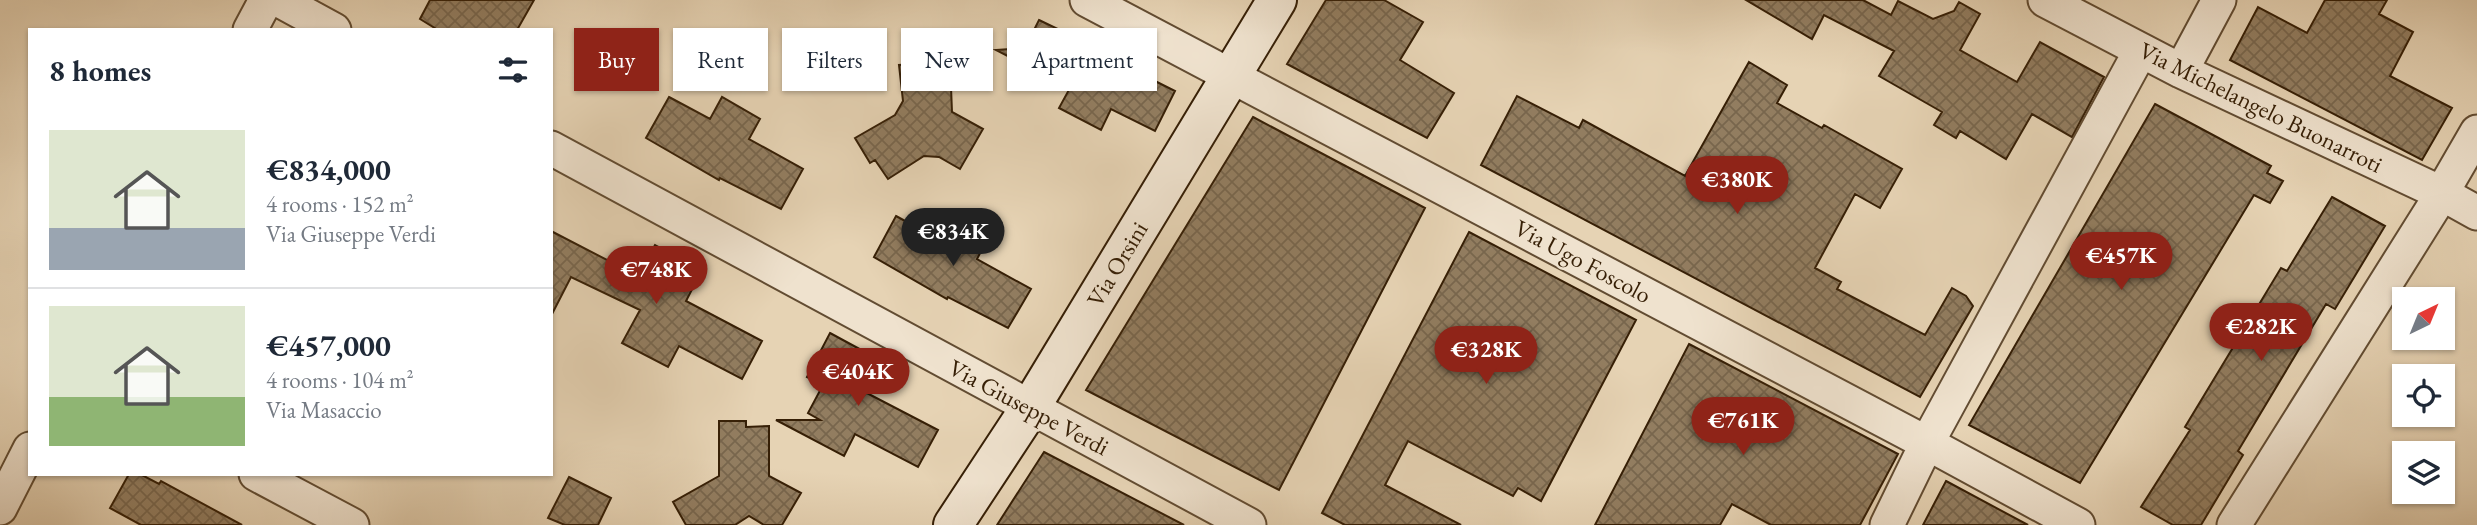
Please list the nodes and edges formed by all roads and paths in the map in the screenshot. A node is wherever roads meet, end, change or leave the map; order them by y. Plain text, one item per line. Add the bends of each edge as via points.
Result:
1 (266, 0) edge
2 (279, 0) edge
3 (1087, 0) edge
4 (1277, 0) edge
5 (2045, 0) edge
6 (2219, 0) edge
7 (251, 28) edge
8 (330, 28) edge
9 (2141, 50) junction
10 (2181, 72) junction
11 (1231, 76) junction
12 (2477, 132) edge
13 (553, 149) edge
14 (2441, 193) junction
15 (2477, 213) edge
16 (1030, 408) junction
17 (1927, 443) junction
18 (28, 453) edge
19 (260, 476) edge
20 (0, 508) edge
21 (352, 525) edge
22 (954, 525) edge
23 (1250, 525) edge
24 (1887, 525) edge
25 (2078, 525) edge
26 (2234, 525) edge

1 - 7 street
2 - 8 street
3 - 11 street, Via Ugo Foscolo
4 - 11 main road, Via Orsini
5 - 9 street, Via Michelangelo Buonarroti
6 - 10 street
9 - 10 street, Via Michelangelo Buonarroti
9 - 17 street
10 - 14 street, Via Michelangelo Buonarroti
11 - 16 main road, Via Orsini
11 - 17 street, Via Ugo Foscolo
12 - 14 street
13 - 16 street, Via Giuseppe Verdi
14 - 15 street, Via Michelangelo Buonarroti
14 - 26 street
16 - 22 main road, Via Orsini
16 - 23 street, Via Giuseppe Verdi
17 - 24 street
17 - 25 street, Via Ugo Foscolo
18 - 20 street
19 - 21 street

